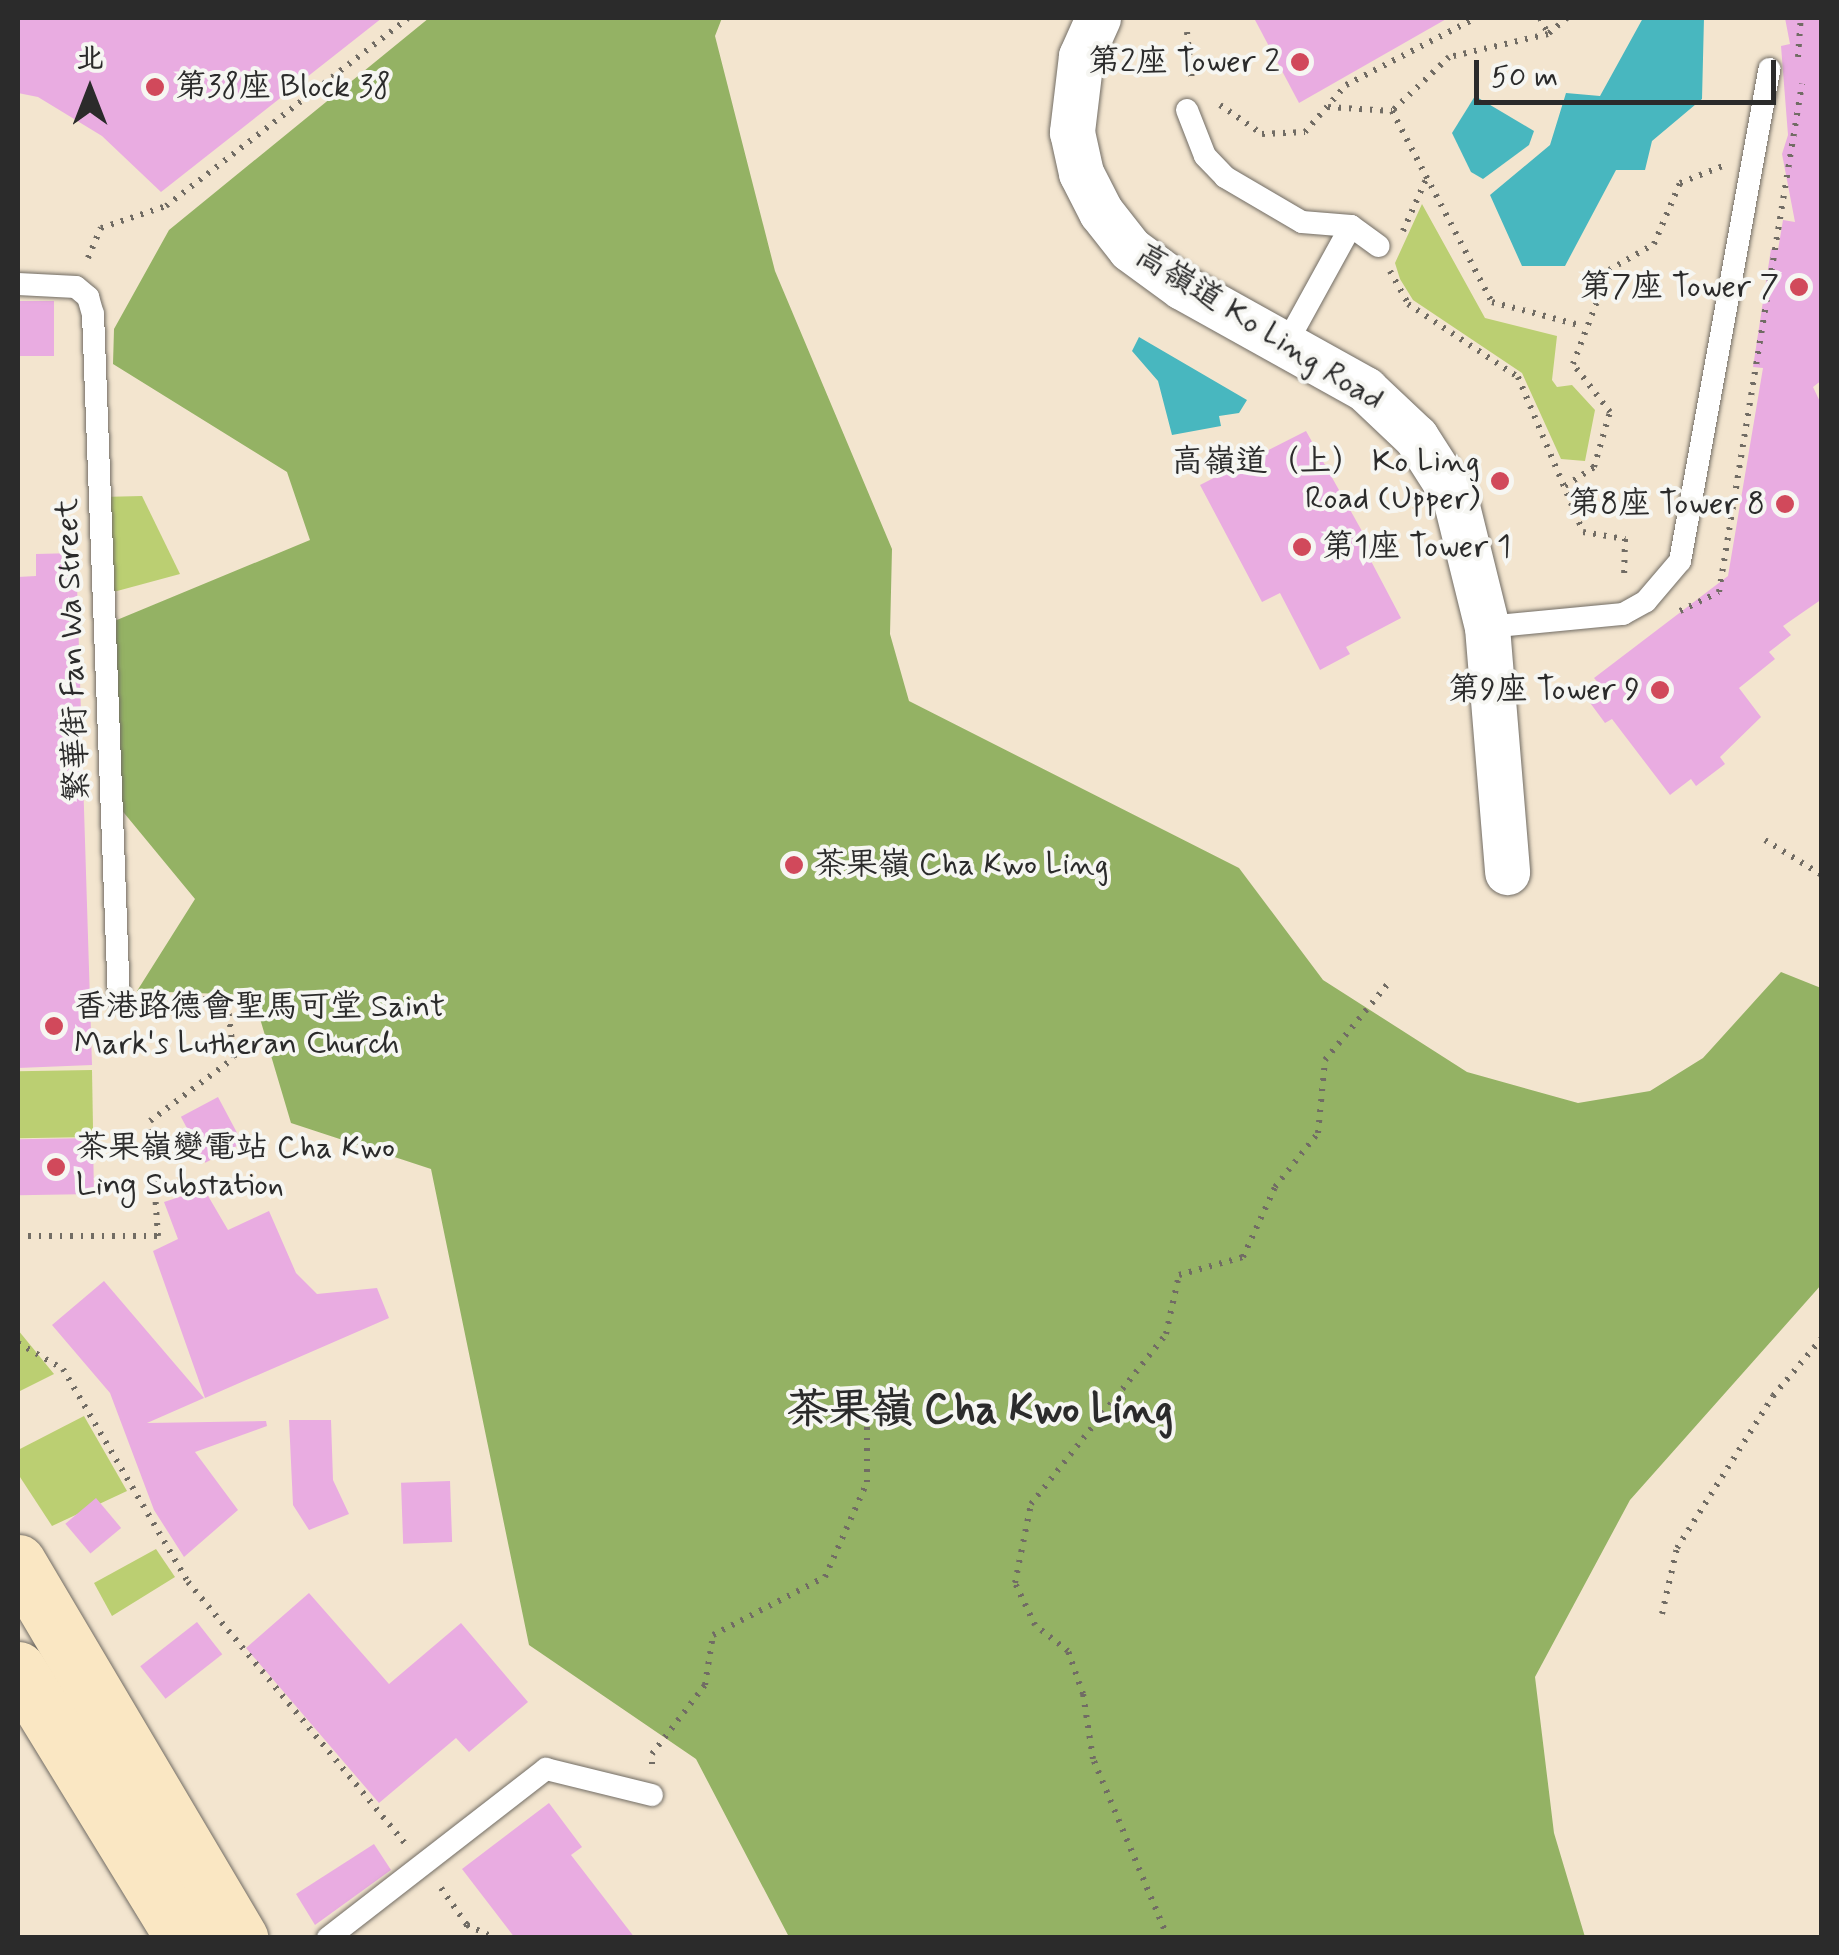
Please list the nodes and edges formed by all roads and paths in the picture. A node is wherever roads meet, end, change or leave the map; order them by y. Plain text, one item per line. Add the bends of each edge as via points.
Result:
1 (408, 18) edge
2 (1098, 18) edge
3 (1476, 18) edge
4 (1540, 18) edge
5 (1567, 18) edge
6 (1186, 32) dead end
7 (1548, 34) junction
8 (1769, 68) dead end
9 (1328, 108) junction
10 (1186, 110) dead end
11 (1392, 111) junction
12 (1752, 168) junction
13 (1787, 172) dead end
14 (1426, 177) junction
15 (1351, 226) junction
16 (100, 228) dead end
17 (1389, 249) junction
18 (18, 284) edge
19 (1583, 326) junction
20 (1285, 346) junction
21 (1565, 486) junction
22 (1623, 614) junction
23 (1486, 627) junction
24 (1765, 840) dead end
25 (1506, 872) dead end
26 (1822, 876) edge
27 (1391, 980) dead end
28 (128, 1000) joint
29 (18, 1236) edge
30 (1822, 1338) edge
31 (18, 1343) edge
32 (867, 1410) dead end
33 (18, 1562) edge
34 (1662, 1614) dead end
35 (45, 1686) edge
36 (652, 1795) joint
37 (423, 1864) junction
38 (468, 1924) junction
39 (183, 1938) edge
40 (240, 1938) edge
41 (328, 1938) edge
42 (466, 1938) edge
43 (495, 1938) edge
44 (1168, 1938) edge

1 - 16 path via 166,206
2 - 20 street, 高嶺道 Ko Ling Road via 1081,56 1072,132 1081,172 1101,212 1130,249 1169,278
3 - 9 path via 1346,85
4 - 7 path
5 - 7 path
6 - 9 path via 1187,72 1194,84 1262,134 1305,132
7 - 11 path via 1449,57
8 - 12 lane
9 - 11 path
10 - 15 lane via 1205,156 1225,177 1302,222
11 - 14 path
12 - 13 path
12 - 19 path via 1727,164 1680,183 1654,244 1609,270
12 - 22 lane via 1689,535 1665,583
14 - 17 path
14 - 19 path via 1492,302
15 - 17 lane
15 - 20 lane
17 - 21 path via 1408,304 1518,378
18 - 28 lane, 繁華街 Fan Wa Street via 76,288 88,297
19 - 21 path via 1573,364 1610,412 1594,467
20 - 23 street, 高嶺道 Ko Ling Road via 1365,389 1416,436 1468,534
21 - 22 path via 1584,532 1625,538
22 - 23 lane
23 - 25 street, 高嶺道 Ko Ling Road
24 - 26 path
27 - 44 path via 1325,1060 1318,1133 1275,1186 1243,1257 1179,1274 1166,1334 1031,1504 1016,1583 1035,1625 1068,1651 1093,1759
28 - 29 path via 228,998 234,1058 150,1122 158,1236
30 - 34 path via 1773,1396 1677,1548
31 - 37 path via 63,1369 188,1582
32 - 36 path via 867,1482 825,1578 713,1635 706,1685 652,1754
33 - 35 main road
35 - 39 main road
35 - 40 main road
36 - 37 lane via 546,1769
37 - 38 path
37 - 41 lane
38 - 42 path
38 - 43 path

